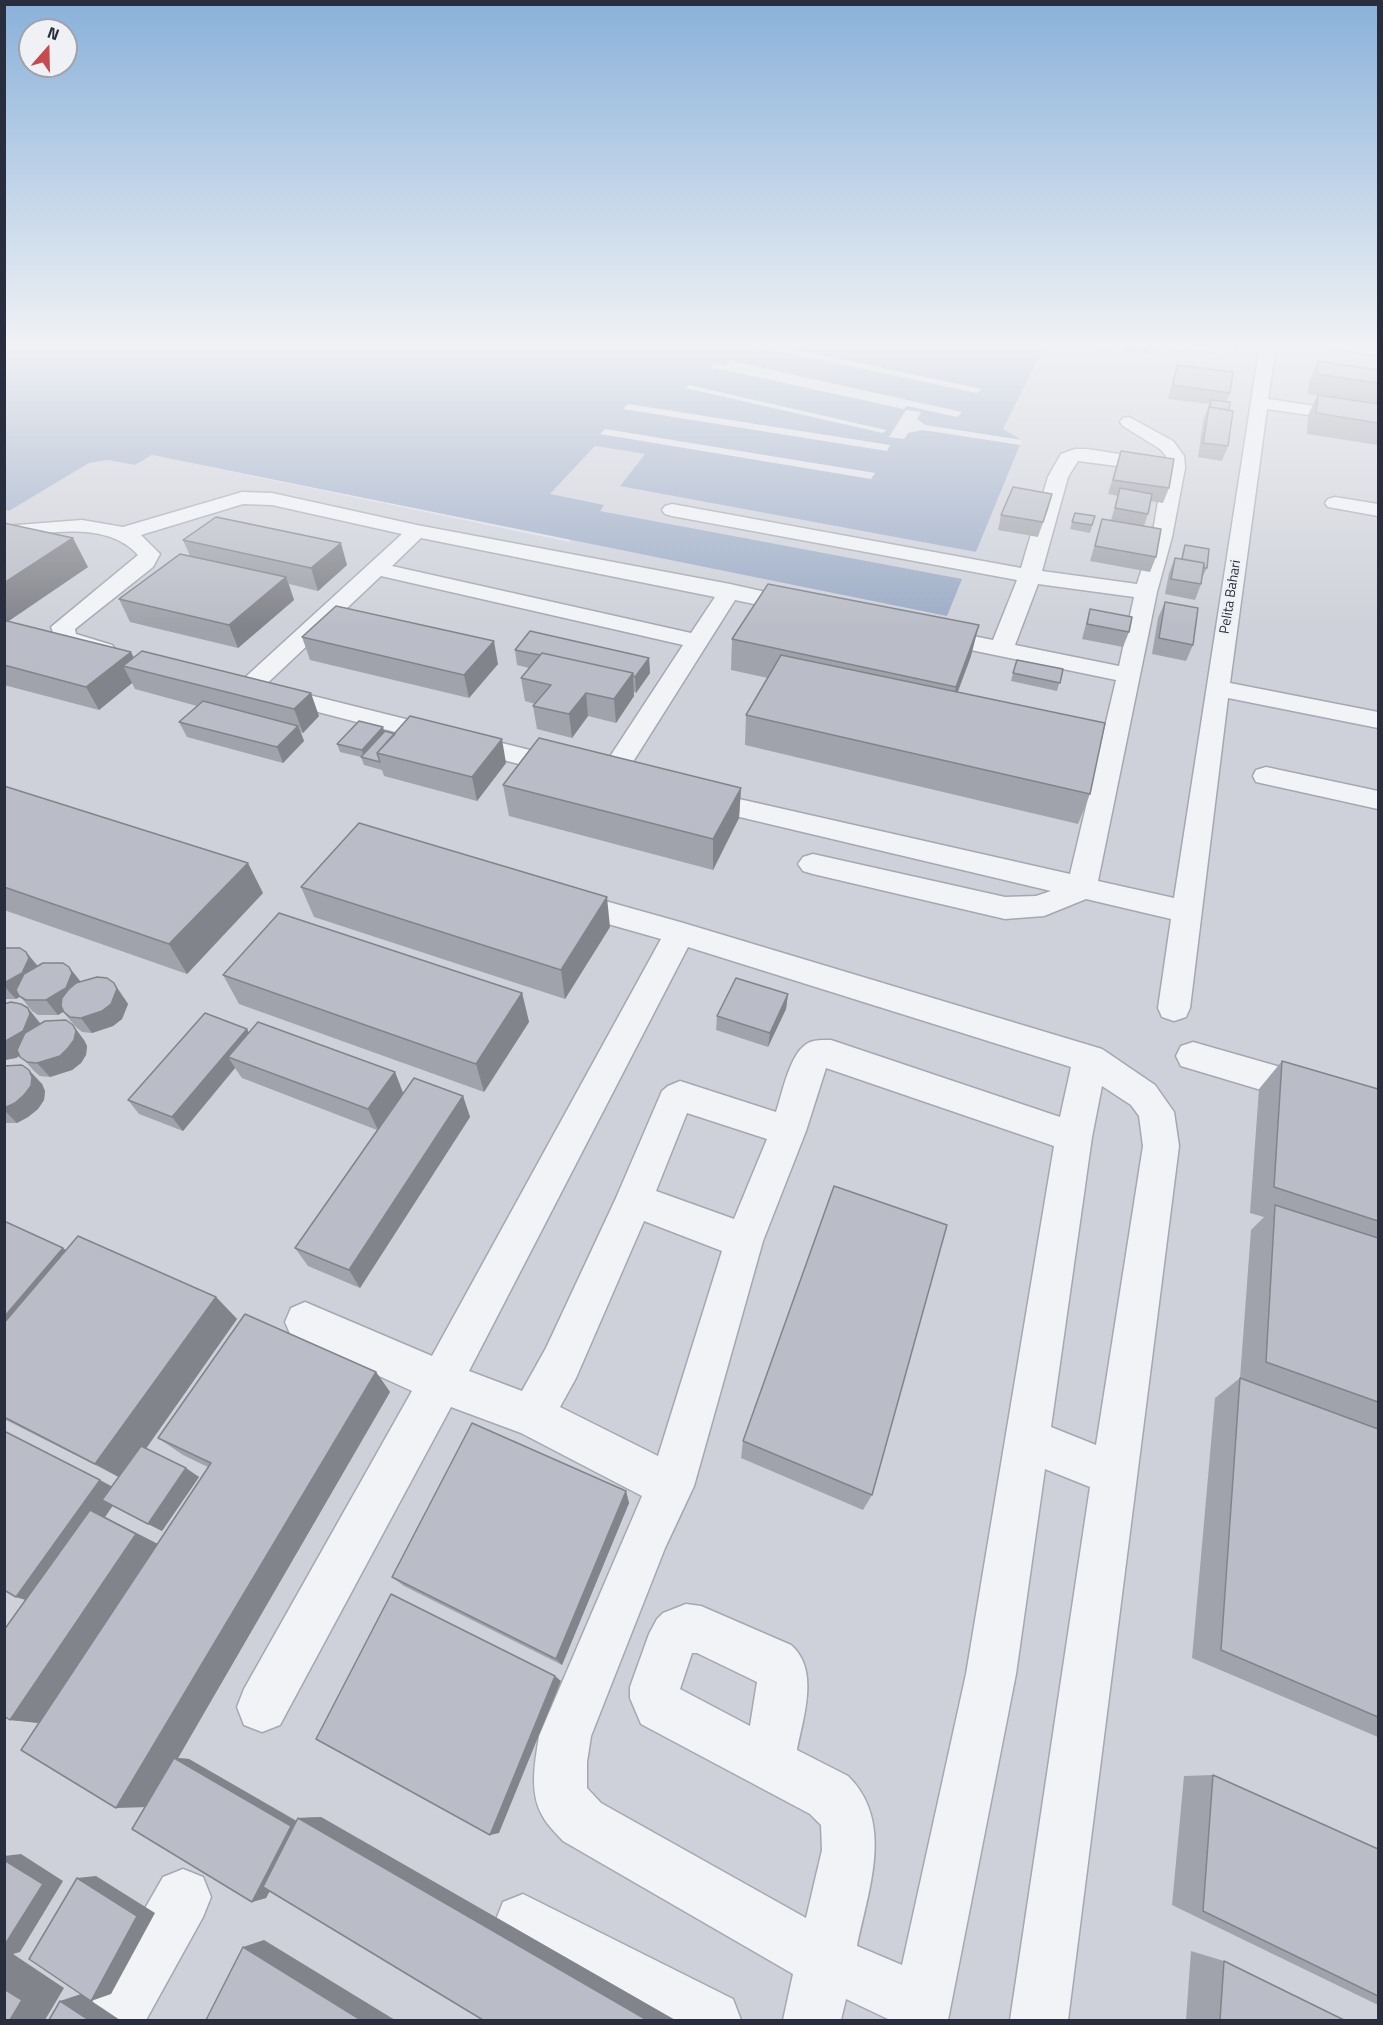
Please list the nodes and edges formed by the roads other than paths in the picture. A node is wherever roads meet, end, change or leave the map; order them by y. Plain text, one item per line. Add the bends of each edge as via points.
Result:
1 (1151, 438) edge
2 (1255, 438) edge
3 (1175, 468) junction
4 (1335, 503) dead end
5 (672, 510) dead end
6 (1378, 510) edge
7 (417, 531) junction
8 (4, 532) edge
9 (123, 534) junction
10 (377, 568) junction
11 (1030, 576) junction
12 (730, 591) junction
13 (1146, 592) junction
14 (820, 611) edge
15 (911, 631) edge
16 (698, 642) junction
17 (1001, 651) junction
18 (126, 656) edge
19 (1129, 675) junction
20 (1217, 688) junction
21 (1378, 720) edge
22 (1266, 776) dead end
23 (666, 791) edge
24 (1378, 801) edge
25 (813, 864) dead end
26 (1081, 889) junction
27 (544, 896) edge
28 (1187, 912) junction
29 (680, 933) junction
30 (1174, 1008) dead end
31 (1193, 1056) dead end
32 (1090, 1059) junction
33 (1378, 1110) edge
34 (788, 1131) junction
35 (1074, 1137) junction
36 (634, 1200) junction
37 (744, 1241) junction
38 (305, 1322) dead end
39 (441, 1382) junction
40 (532, 1416) junction
41 (1026, 1439) junction
42 (1114, 1474) junction
43 (671, 1486) junction
44 (262, 1707) dead end
45 (769, 1763) dead end
46 (183, 1897) dead end
47 (523, 1922) dead end
48 (827, 1962) junction
49 (921, 2012) edge
50 (116, 2017) dead end
51 (712, 2020) edge
52 (812, 2020) edge
53 (1039, 2020) edge

1 - 3 lane via 1172,449
2 - 20 lane, Pelita Bahari
3 - 11 lane via 1087,455 1068,458 1058,477
3 - 13 lane via 1162,537
4 - 6 lane
5 - 11 lane
7 - 9 lane via 272,499 242,498
7 - 10 lane
7 - 12 lane
8 - 9 lane via 64,526 94,527
9 - 18 lane via 144,546 149,554 145,562 63,627 65,638
10 - 16 lane
10 - 16 lane via 238,684 620,780
11 - 13 lane
11 - 17 lane
12 - 14 lane
12 - 16 lane
13 - 19 lane
15 - 17 lane
17 - 19 lane
19 - 26 lane
20 - 21 lane
20 - 28 lane, Pelita Bahari
22 - 24 lane
23 - 26 lane
25 - 26 lane via 1005,908 1046,906
26 - 28 lane
27 - 29 lane
28 - 30 lane, Pelita Bahari
29 - 32 lane
29 - 39 lane
31 - 33 lane
32 - 35 lane
32 - 42 lane via 1143,1095 1156,1112 1161,1146
34 - 35 lane via 810,1062 817,1054 831,1054
34 - 36 lane via 680,1096
34 - 37 lane
35 - 41 lane
36 - 37 lane
36 - 40 lane via 561,1363
37 - 43 lane
38 - 39 lane
39 - 40 lane
39 - 44 lane
40 - 43 lane
41 - 42 lane
41 - 49 lane via 991,1674
42 - 53 lane
43 - 48 lane via 565,1736 561,1798 582,1822
45 - 48 lane via 829,1794 843,1808 849,1828 849,1850
46 - 50 lane
47 - 51 lane
48 - 49 lane
48 - 52 lane

